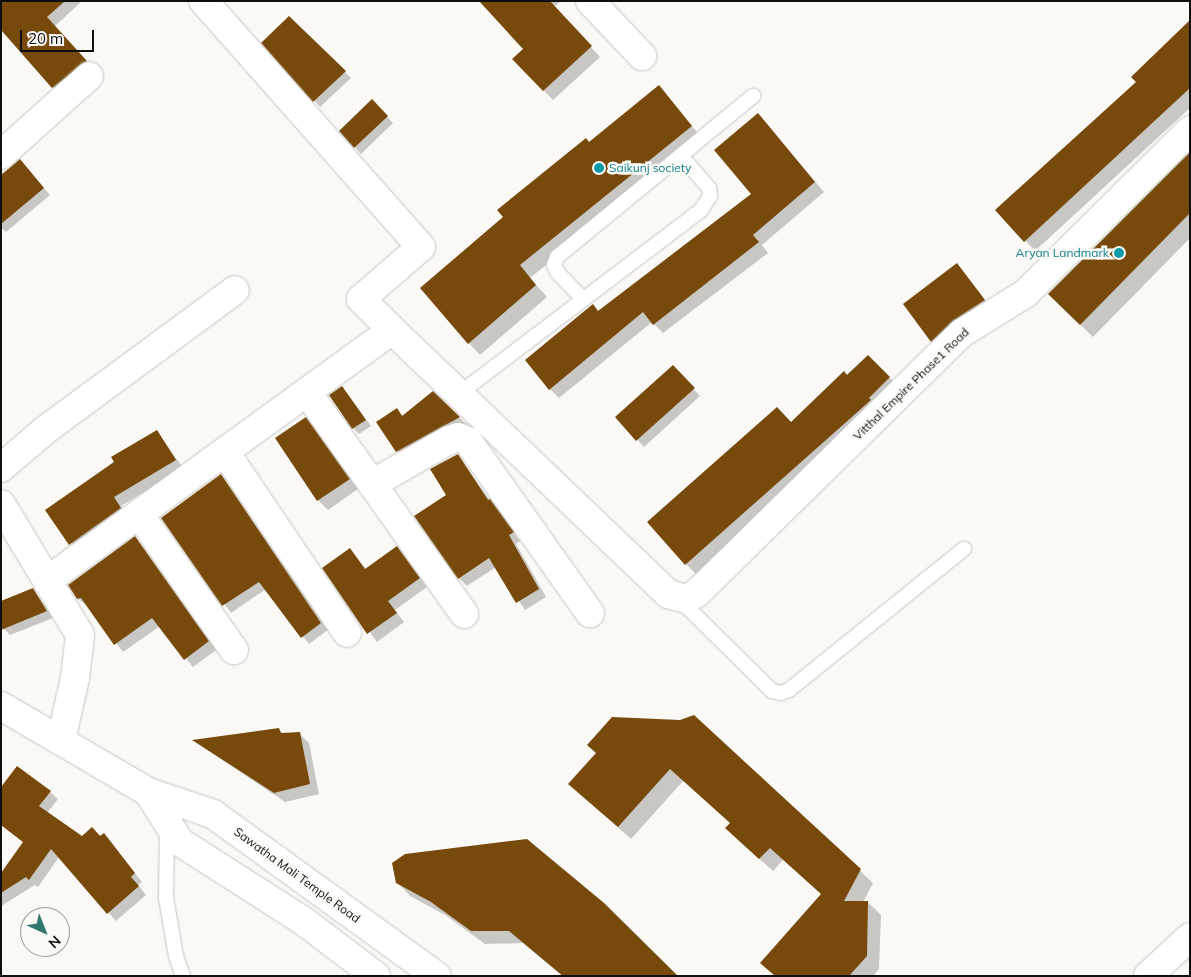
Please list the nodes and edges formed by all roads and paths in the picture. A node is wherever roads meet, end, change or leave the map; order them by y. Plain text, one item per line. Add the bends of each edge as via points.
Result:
1 (203, 1) edge
2 (590, 1) edge
3 (642, 56) dead end
4 (89, 76) dead end
5 (753, 96) dead end
6 (1190, 130) edge
7 (1, 155) edge
8 (682, 157) junction
9 (235, 290) dead end
10 (583, 299) junction
11 (392, 330) junction
12 (307, 392) junction
13 (460, 394) junction
14 (225, 452) junction
15 (1, 468) edge
16 (372, 484) junction
17 (1, 504) edge
18 (139, 514) junction
19 (964, 550) dead end
20 (48, 580) junction
21 (679, 599) junction
22 (590, 613) dead end
23 (464, 614) dead end
24 (347, 633) dead end
25 (234, 650) dead end
26 (1, 706) edge
27 (61, 740) junction
28 (148, 792) junction
29 (168, 822) junction
30 (1190, 936) edge
31 (183, 976) edge
32 (376, 976) edge
33 (437, 976) edge
34 (1148, 976) edge

1 - 11 street via 421,247 361,299
2 - 3 street
4 - 7 street
5 - 8 lane
6 - 21 street, Vitthal Empire Phase1 Road via 1026,292 962,333 698,592 687,599
8 - 10 lane via 709,188 707,202
8 - 10 lane via 557,257 554,265 558,273
9 - 15 street via 44,431
10 - 13 lane
11 - 12 street
11 - 13 street
12 - 14 street
12 - 16 street
13 - 21 street via 668,594
14 - 18 street
14 - 24 street
16 - 22 street via 449,440 458,437 468,441
16 - 23 street
17 - 20 street
18 - 20 street
18 - 25 street
19 - 21 lane via 789,690 781,693 772,691
20 - 27 street via 80,635 75,678
26 - 27 street, Sawatha Mali Temple Road
27 - 28 street, Sawatha Mali Temple Road
28 - 29 street, Sawatha Mali Temple Road
28 - 33 street, Sawatha Mali Temple Road via 213,814
29 - 31 lane via 166,898 176,956
29 - 32 street, Sawatha Mali Temple Road via 180,842 305,922
30 - 34 street

